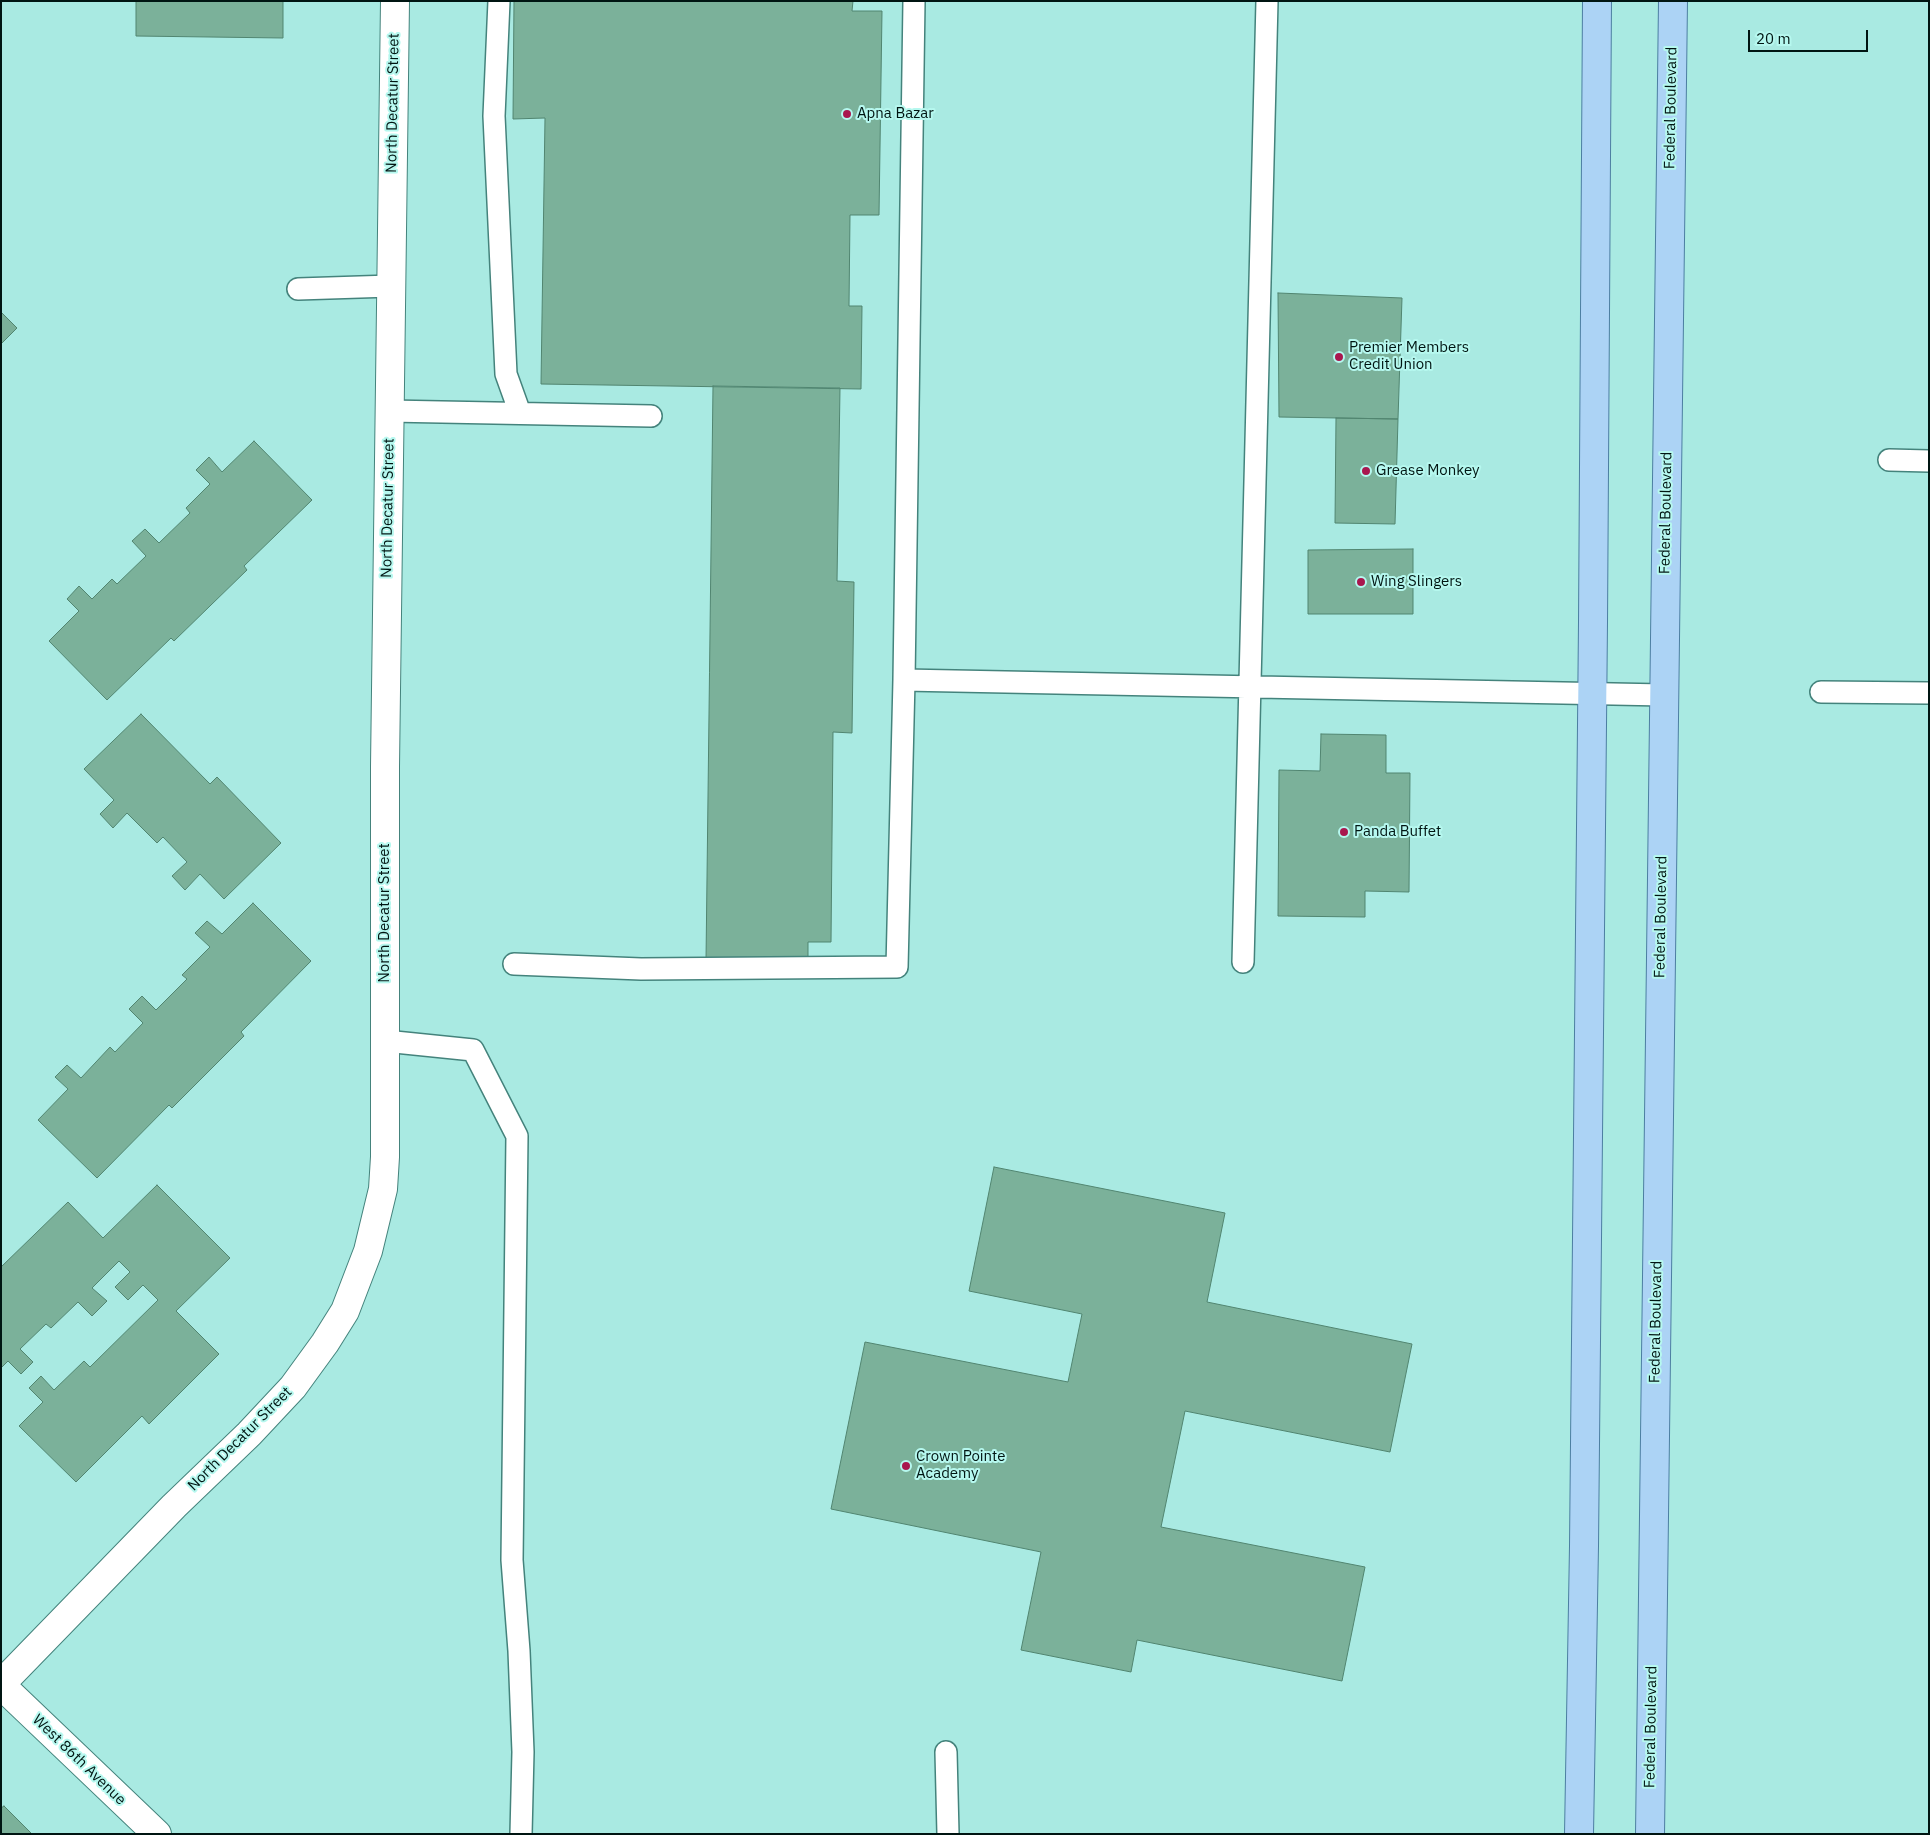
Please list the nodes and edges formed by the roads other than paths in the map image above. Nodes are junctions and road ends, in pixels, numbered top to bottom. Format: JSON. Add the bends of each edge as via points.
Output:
{"nodes":[{"id":1,"x":395,"y":1,"type":"edge"},
{"id":2,"x":499,"y":1,"type":"edge"},
{"id":3,"x":914,"y":1,"type":"edge"},
{"id":4,"x":1267,"y":1,"type":"edge"},
{"id":5,"x":1596,"y":1,"type":"edge"},
{"id":6,"x":1673,"y":1,"type":"edge"},
{"id":7,"x":391,"y":286,"type":"junction"},
{"id":8,"x":298,"y":289,"type":"dead end"},
{"id":9,"x":390,"y":411,"type":"junction"},
{"id":10,"x":520,"y":414,"type":"junction"},
{"id":11,"x":651,"y":416,"type":"dead end"},
{"id":12,"x":1888,"y":460,"type":"dead end"},
{"id":13,"x":1929,"y":461,"type":"edge"},
{"id":14,"x":904,"y":680,"type":"junction"},
{"id":15,"x":1249,"y":687,"type":"junction"},
{"id":16,"x":1821,"y":692,"type":"dead end"},
{"id":17,"x":1929,"y":693,"type":"edge"},
{"id":18,"x":1592,"y":694,"type":"junction"},
{"id":19,"x":1664,"y":695,"type":"junction"},
{"id":20,"x":1243,"y":962,"type":"dead end"},
{"id":21,"x":514,"y":964,"type":"dead end"},
{"id":22,"x":385,"y":1042,"type":"junction"},
{"id":23,"x":1,"y":1684,"type":"edge"},
{"id":24,"x":946,"y":1752,"type":"dead end"},
{"id":25,"x":157,"y":1834,"type":"edge"},
{"id":26,"x":521,"y":1834,"type":"edge"},
{"id":27,"x":948,"y":1834,"type":"edge"},
{"id":28,"x":1579,"y":1834,"type":"edge"},
{"id":29,"x":1650,"y":1834,"type":"edge"}],
"edges":[{"from":1,"to":7,"type":"street","name":"North Decatur Street"},
{"from":2,"to":10,"type":"lane","via":[[494,116],[506,374]]},
{"from":3,"to":14,"type":"lane"},
{"from":4,"to":15,"type":"lane"},
{"from":5,"to":18,"type":"main road"},
{"from":6,"to":19,"type":"main road","name":"Federal Boulevard"},
{"from":7,"to":8,"type":"lane"},
{"from":7,"to":9,"type":"street","name":"North Decatur Street"},
{"from":9,"to":10,"type":"lane"},
{"from":9,"to":22,"type":"street","name":"North Decatur Street"},
{"from":10,"to":11,"type":"lane"},
{"from":12,"to":13,"type":"lane"},
{"from":14,"to":15,"type":"lane"},
{"from":14,"to":21,"type":"lane","via":[[897,967],[642,969]]},
{"from":15,"to":18,"type":"lane"},
{"from":15,"to":20,"type":"lane"},
{"from":16,"to":17,"type":"lane"},
{"from":18,"to":19,"type":"lane"},
{"from":18,"to":28,"type":"main road"},
{"from":19,"to":29,"type":"main road","name":"Federal Boulevard"},
{"from":22,"to":23,"type":"street","name":"North Decatur Street","via":[[383,1188],[368,1251],[345,1311],[293,1387]]},
{"from":22,"to":26,"type":"lane","via":[[473,1050],[517,1136],[512,1560],[523,1752]]},
{"from":23,"to":25,"type":"street","name":"West 86th Avenue"},
{"from":24,"to":27,"type":"lane"}]}
